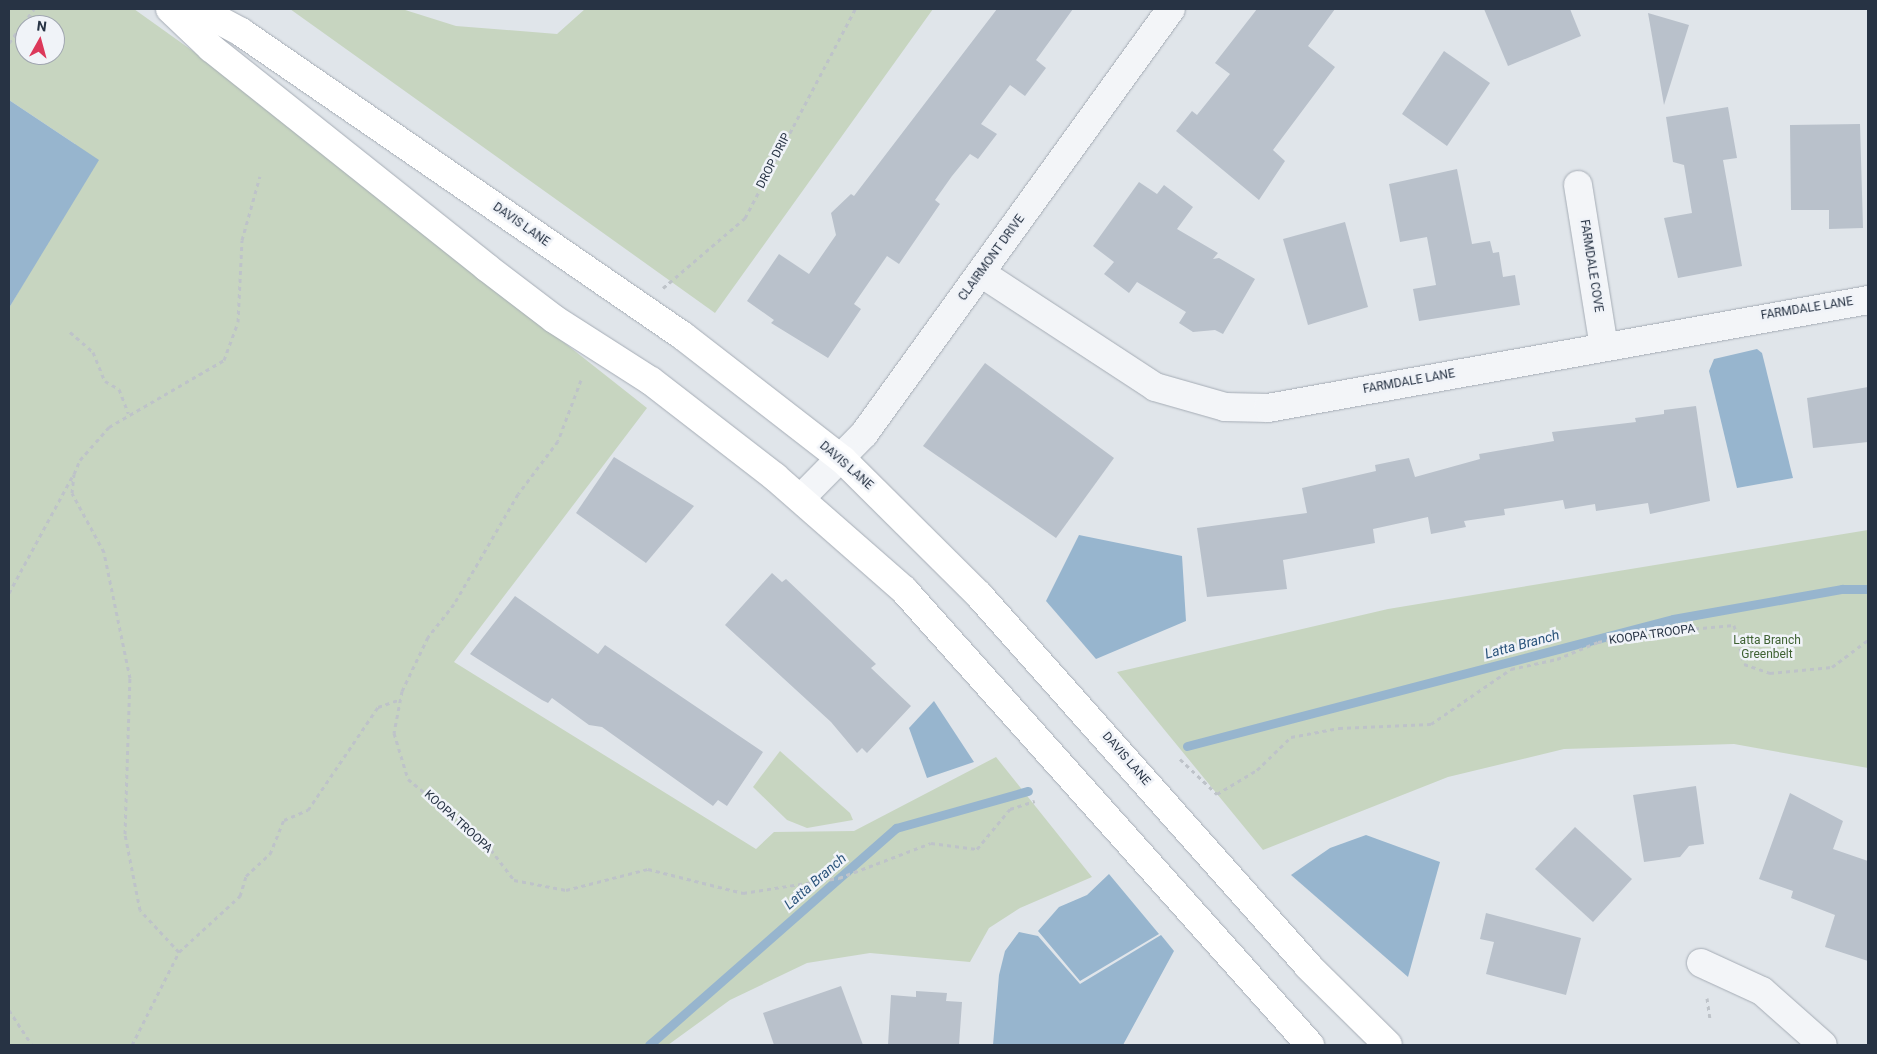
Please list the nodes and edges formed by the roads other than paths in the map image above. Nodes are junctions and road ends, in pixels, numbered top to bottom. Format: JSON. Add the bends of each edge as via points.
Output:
{"nodes":[{"id":1,"x":170,"y":9,"type":"edge"},
{"id":2,"x":198,"y":9,"type":"edge"},
{"id":3,"x":1171,"y":9,"type":"edge"},
{"id":4,"x":1578,"y":185,"type":"dead end"},
{"id":5,"x":982,"y":273,"type":"junction"},
{"id":6,"x":1868,"y":300,"type":"edge"},
{"id":7,"x":1604,"y":347,"type":"junction"},
{"id":8,"x":843,"y":460,"type":"junction"},
{"id":9,"x":801,"y":498,"type":"junction"},
{"id":10,"x":1701,"y":963,"type":"dead end"},
{"id":11,"x":1310,"y":1045,"type":"edge"},
{"id":12,"x":1388,"y":1045,"type":"edge"},
{"id":13,"x":1823,"y":1045,"type":"edge"}],
"edges":[{"from":1,"to":9,"type":"street","via":[[211,48],[486,267],[554,319],[650,381]]},
{"from":2,"to":8,"type":"street","name":"DAVIS LANE","via":[[240,32],[682,336]]},
{"from":3,"to":5,"type":"street","name":"CLAIRMONT DRIVE"},
{"from":4,"to":7,"type":"street","name":"FARMDALE COVE"},
{"from":5,"to":7,"type":"street","name":"FARMDALE LANE","via":[[1155,387],[1226,407],[1268,408]]},
{"from":5,"to":8,"type":"street","name":"CLAIRMONT DRIVE"},
{"from":6,"to":7,"type":"street","name":"FARMDALE LANE"},
{"from":8,"to":9,"type":"street","name":"CLAIRMONT DRIVE"},
{"from":8,"to":12,"type":"street","name":"DAVIS LANE","via":[[979,595],[1308,966]]},
{"from":9,"to":11,"type":"street","via":[[904,590]]},
{"from":10,"to":13,"type":"street","via":[[1762,991]]}]}
